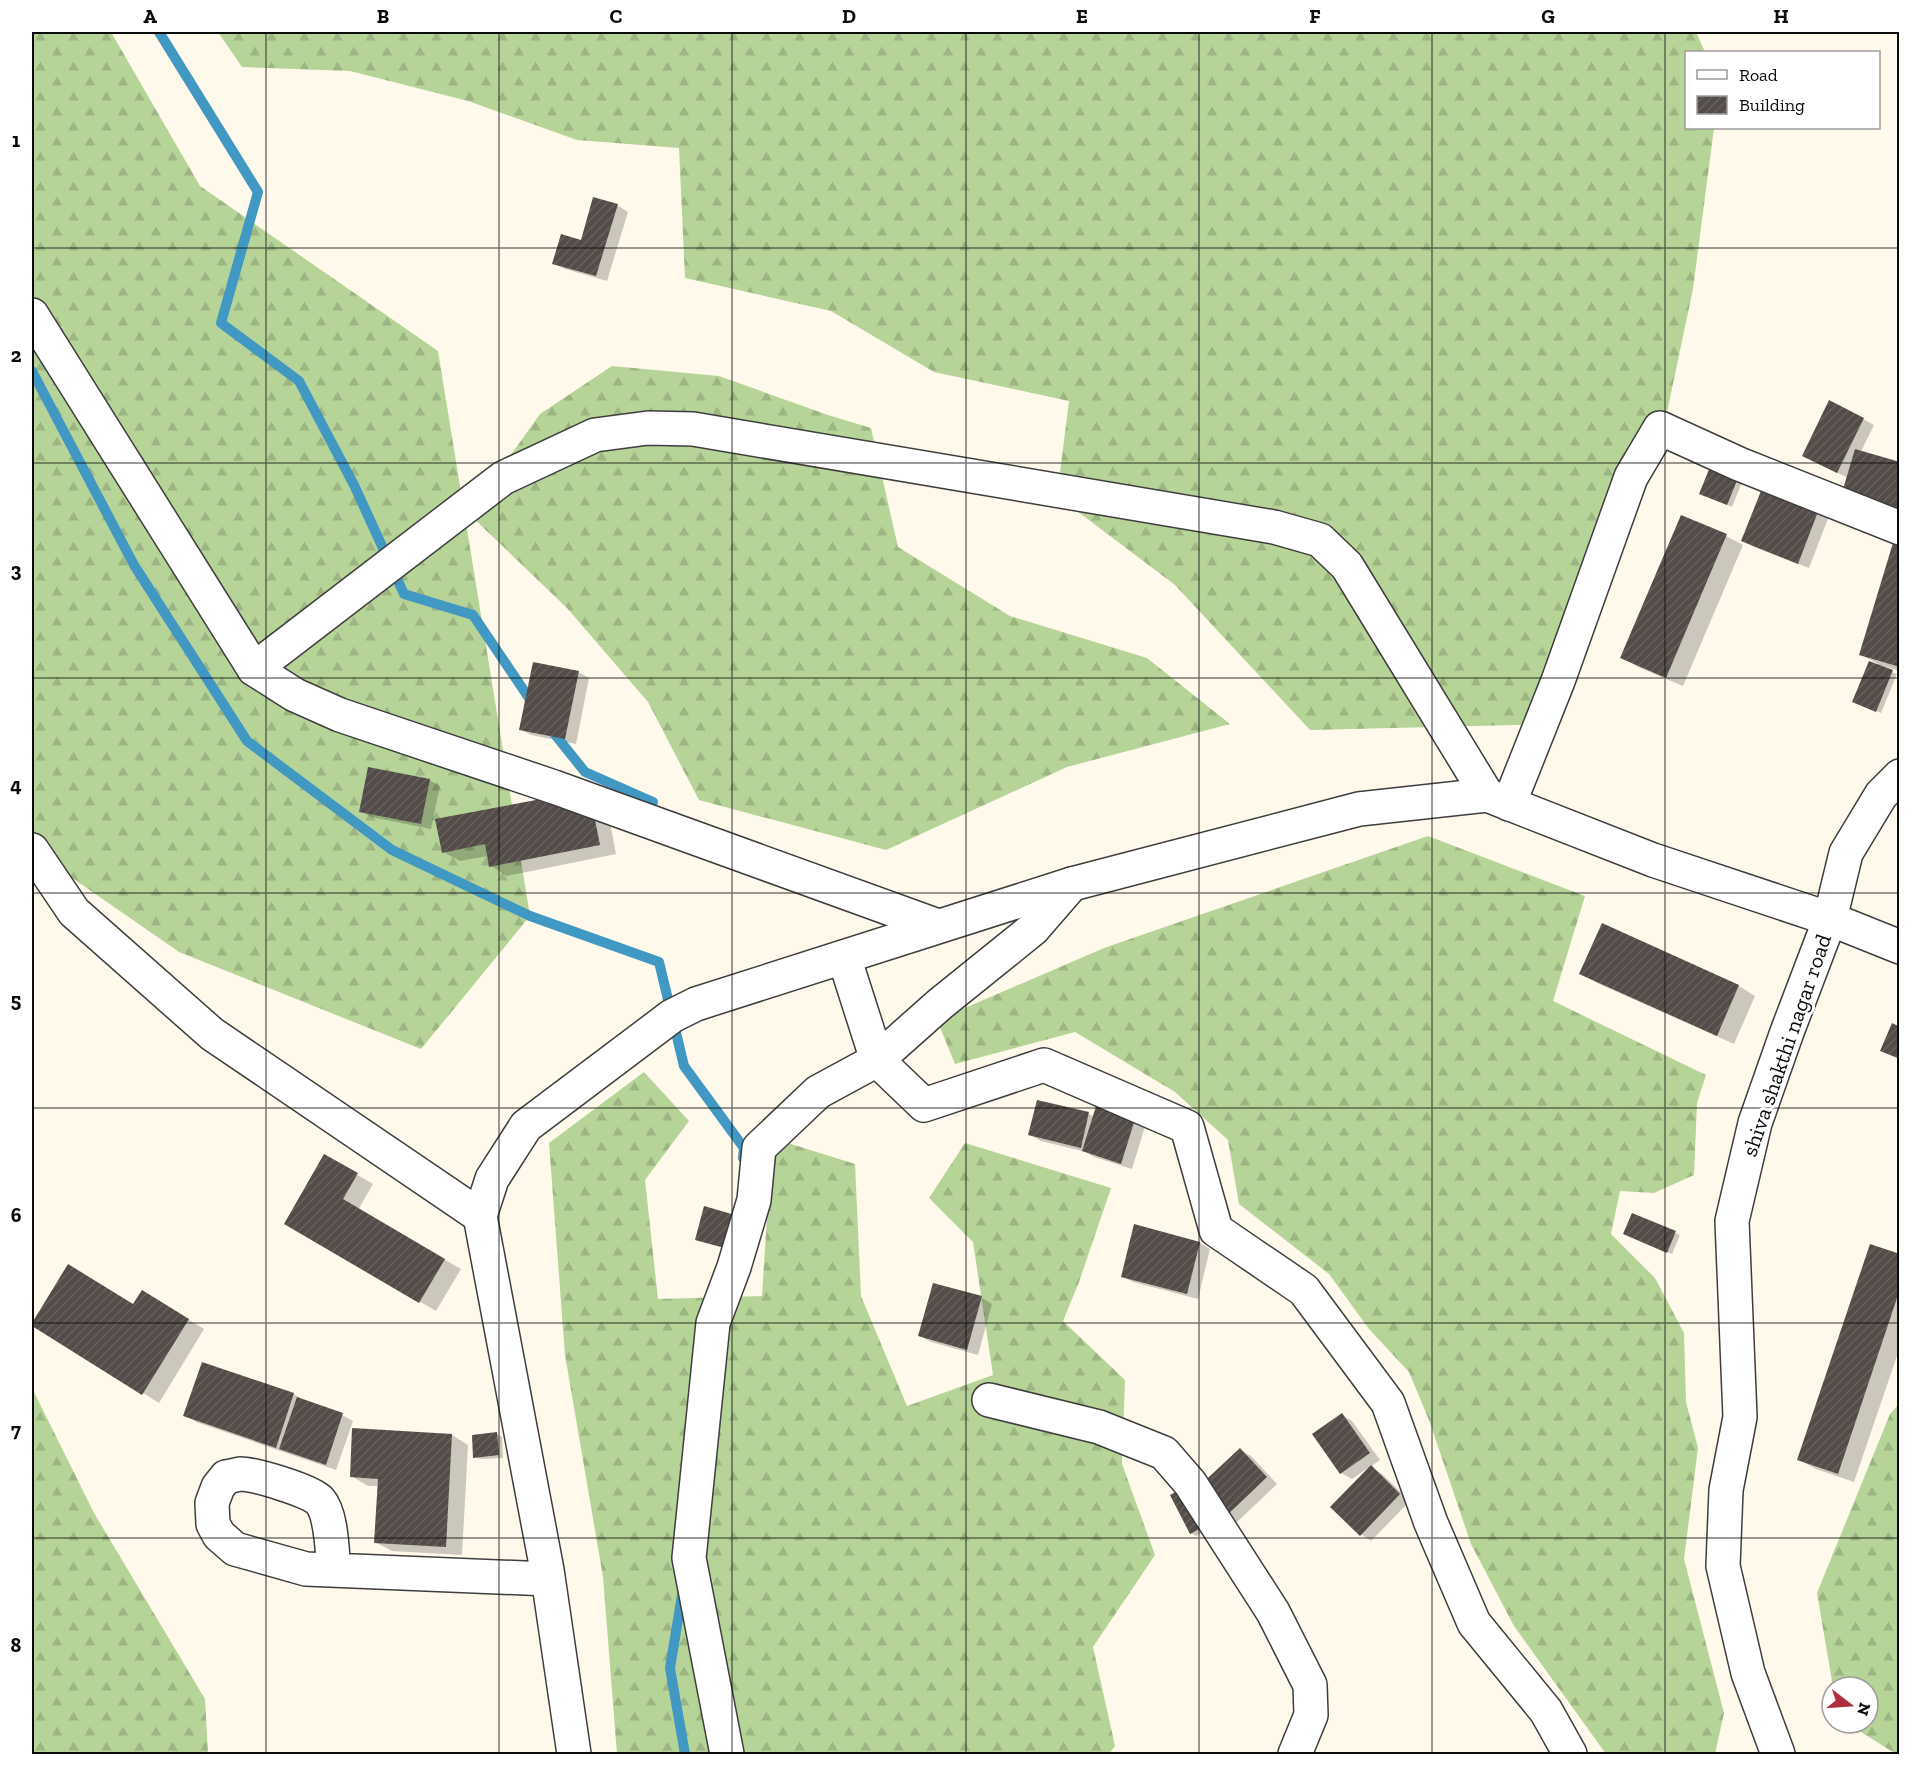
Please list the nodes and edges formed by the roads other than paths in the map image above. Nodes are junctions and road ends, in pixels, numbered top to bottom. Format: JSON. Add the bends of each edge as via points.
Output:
{"nodes":[{"id":1,"x":32,"y":315,"type":"edge"},
{"id":2,"x":1899,"y":528,"type":"edge"},
{"id":3,"x":254,"y":669,"type":"junction"},
{"id":4,"x":1899,"y":776,"type":"edge"},
{"id":5,"x":1498,"y":800,"type":"junction"},
{"id":6,"x":32,"y":850,"type":"edge"},
{"id":7,"x":1072,"y":884,"type":"junction"},
{"id":8,"x":1830,"y":919,"type":"junction"},
{"id":9,"x":938,"y":926,"type":"junction"},
{"id":10,"x":1899,"y":947,"type":"edge"},
{"id":11,"x":844,"y":957,"type":"junction"},
{"id":12,"x":878,"y":1060,"type":"junction"},
{"id":13,"x":480,"y":1216,"type":"junction"},
{"id":14,"x":988,"y":1400,"type":"dead end"},
{"id":15,"x":334,"y":1570,"type":"dead end"},
{"id":16,"x":548,"y":1579,"type":"junction"},
{"id":17,"x":1546,"y":1712,"type":"junction"},
{"id":18,"x":574,"y":1755,"type":"edge"},
{"id":19,"x":727,"y":1755,"type":"edge"},
{"id":20,"x":1295,"y":1755,"type":"edge"},
{"id":21,"x":1545,"y":1755,"type":"edge"},
{"id":22,"x":1570,"y":1755,"type":"edge"},
{"id":23,"x":1778,"y":1755,"type":"edge"}],
"edges":[{"from":1,"to":3,"type":"street"},
{"from":2,"to":5,"type":"street","via":[[1660,428],[1631,477],[1558,681]]},
{"from":3,"to":5,"type":"street","via":[[503,478],[595,435],[648,428],[693,429],[1274,527],[1320,540],[1347,566]]},
{"from":3,"to":9,"type":"street","via":[[295,695],[340,715],[543,783]]},
{"from":4,"to":8,"type":"street","name":"shiva shakthi nagar road","via":[[1881,795],[1846,853]]},
{"from":5,"to":7,"type":"street","via":[[1359,809]]},
{"from":5,"to":8,"type":"street","via":[[1653,860]]},
{"from":6,"to":13,"type":"street","via":[[74,912],[212,1034]]},
{"from":7,"to":9,"type":"street"},
{"from":7,"to":12,"type":"street","via":[[1033,928]]},
{"from":8,"to":10,"type":"street"},
{"from":8,"to":23,"type":"street","name":"shiva shakthi nagar road","via":[[1755,1123],[1732,1221],[1740,1417],[1726,1490],[1723,1566],[1748,1673]]},
{"from":9,"to":11,"type":"street"},
{"from":11,"to":12,"type":"street"},
{"from":11,"to":13,"type":"street","via":[[696,1004],[672,1016],[525,1126],[492,1179]]},
{"from":12,"to":17,"type":"street","via":[[924,1105],[1044,1065],[1187,1127],[1216,1230],[1304,1290],[1388,1403],[1431,1523],[1474,1623]]},
{"from":12,"to":19,"type":"street","via":[[818,1092],[759,1148],[754,1200],[713,1323],[689,1558]]},
{"from":13,"to":16,"type":"street"},
{"from":14,"to":20,"type":"street","via":[[1099,1427],[1164,1453],[1184,1475],[1273,1612],[1310,1685],[1311,1715]]},
{"from":15,"to":16,"type":"street"},
{"from":16,"to":18,"type":"street"},
{"from":17,"to":21,"type":"street"},
{"from":17,"to":22,"type":"street"}]}
